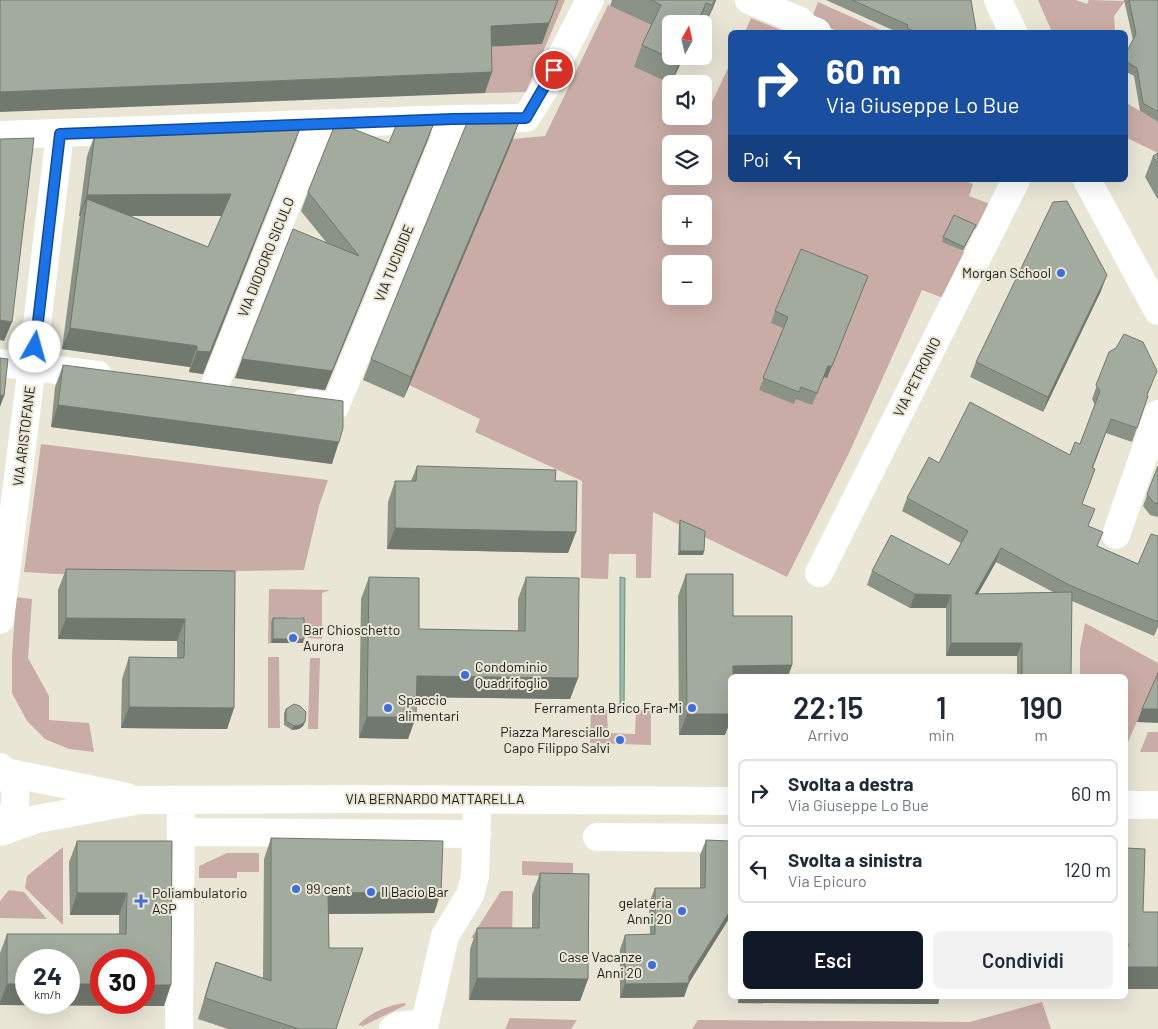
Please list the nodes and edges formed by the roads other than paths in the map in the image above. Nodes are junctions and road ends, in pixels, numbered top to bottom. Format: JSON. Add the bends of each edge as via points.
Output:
{"nodes":[{"id":1,"x":590,"y":0,"type":"edge"},
{"id":2,"x":749,"y":0,"type":"edge"},
{"id":3,"x":998,"y":0,"type":"edge"},
{"id":4,"x":812,"y":30,"type":"edge"},
{"id":5,"x":1011,"y":30,"type":"edge"},
{"id":6,"x":453,"y":119,"type":"junction"},
{"id":7,"x":319,"y":124,"type":"junction"},
{"id":8,"x":60,"y":134,"type":"junction"},
{"id":9,"x":0,"y":135,"type":"edge"},
{"id":10,"x":1016,"y":182,"type":"edge"},
{"id":11,"x":1088,"y":182,"type":"edge"},
{"id":12,"x":1158,"y":311,"type":"edge"},
{"id":13,"x":0,"y":363,"type":"edge"},
{"id":14,"x":32,"y":366,"type":"junction"},
{"id":15,"x":118,"y":378,"type":"edge"},
{"id":16,"x":184,"y":387,"type":"edge"},
{"id":17,"x":212,"y":390,"type":"junction"},
{"id":18,"x":241,"y":394,"type":"edge"},
{"id":19,"x":278,"y":399,"type":"edge"},
{"id":20,"x":1158,"y":414,"type":"edge"},
{"id":21,"x":1116,"y":535,"type":"dead end"},
{"id":22,"x":819,"y":573,"type":"dead end"},
{"id":23,"x":0,"y":620,"type":"edge"},
{"id":24,"x":1,"y":768,"type":"edge"},
{"id":25,"x":140,"y":800,"type":"junction"},
{"id":26,"x":182,"y":800,"type":"junction"},
{"id":27,"x":477,"y":800,"type":"junction"},
{"id":28,"x":728,"y":801,"type":"edge"},
{"id":29,"x":1128,"y":804,"type":"edge"},
{"id":30,"x":1158,"y":805,"type":"edge"},
{"id":31,"x":0,"y":831,"type":"edge"},
{"id":32,"x":181,"y":832,"type":"junction"},
{"id":33,"x":476,"y":834,"type":"junction"},
{"id":34,"x":597,"y":837,"type":"dead end"},
{"id":35,"x":728,"y":838,"type":"edge"},
{"id":36,"x":435,"y":1026,"type":"edge"},
{"id":37,"x":179,"y":1029,"type":"edge"},
{"id":38,"x":393,"y":1029,"type":"edge"}],
"edges":[{"from":1,"to":6,"type":"street","via":[[526,118]]},
{"from":2,"to":4,"type":"street","via":[[800,21]]},
{"from":3,"to":5,"type":"street"},
{"from":6,"to":7,"type":"street"},
{"from":6,"to":19,"type":"street","name":"VIA TUCIDIDE","via":[[334,407]]},
{"from":7,"to":8,"type":"street"},
{"from":7,"to":17,"type":"street","name":"VIA DIODORO SICULO"},
{"from":8,"to":9,"type":"street"},
{"from":8,"to":14,"type":"street","name":"VIA ARISTOFANE"},
{"from":10,"to":22,"type":"street","name":"VIA PETRONIO"},
{"from":11,"to":12,"type":"street"},
{"from":13,"to":14,"type":"street"},
{"from":14,"to":15,"type":"street"},
{"from":14,"to":23,"type":"street","name":"VIA ARISTOFANE"},
{"from":16,"to":17,"type":"street"},
{"from":17,"to":18,"type":"street"},
{"from":20,"to":21,"type":"street"},
{"from":24,"to":25,"type":"street"},
{"from":24,"to":31,"type":"street","via":[[13,783],[16,796],[9,822]]},
{"from":25,"to":26,"type":"street","name":"VIA BERNARDO MATTARELLA"},
{"from":25,"to":31,"type":"street","via":[[37,819]]},
{"from":26,"to":27,"type":"street","name":"VIA BERNARDO MATTARELLA"},
{"from":26,"to":32,"type":"street"},
{"from":27,"to":28,"type":"street","name":"VIA BERNARDO MATTARELLA"},
{"from":27,"to":33,"type":"street"},
{"from":29,"to":30,"type":"street"},
{"from":32,"to":33,"type":"street"},
{"from":32,"to":37,"type":"street"},
{"from":33,"to":36,"type":"street","via":[[475,876],[470,895],[445,936]]},
{"from":34,"to":35,"type":"street"},
{"from":36,"to":38,"type":"street","via":[[398,1026]]}]}
